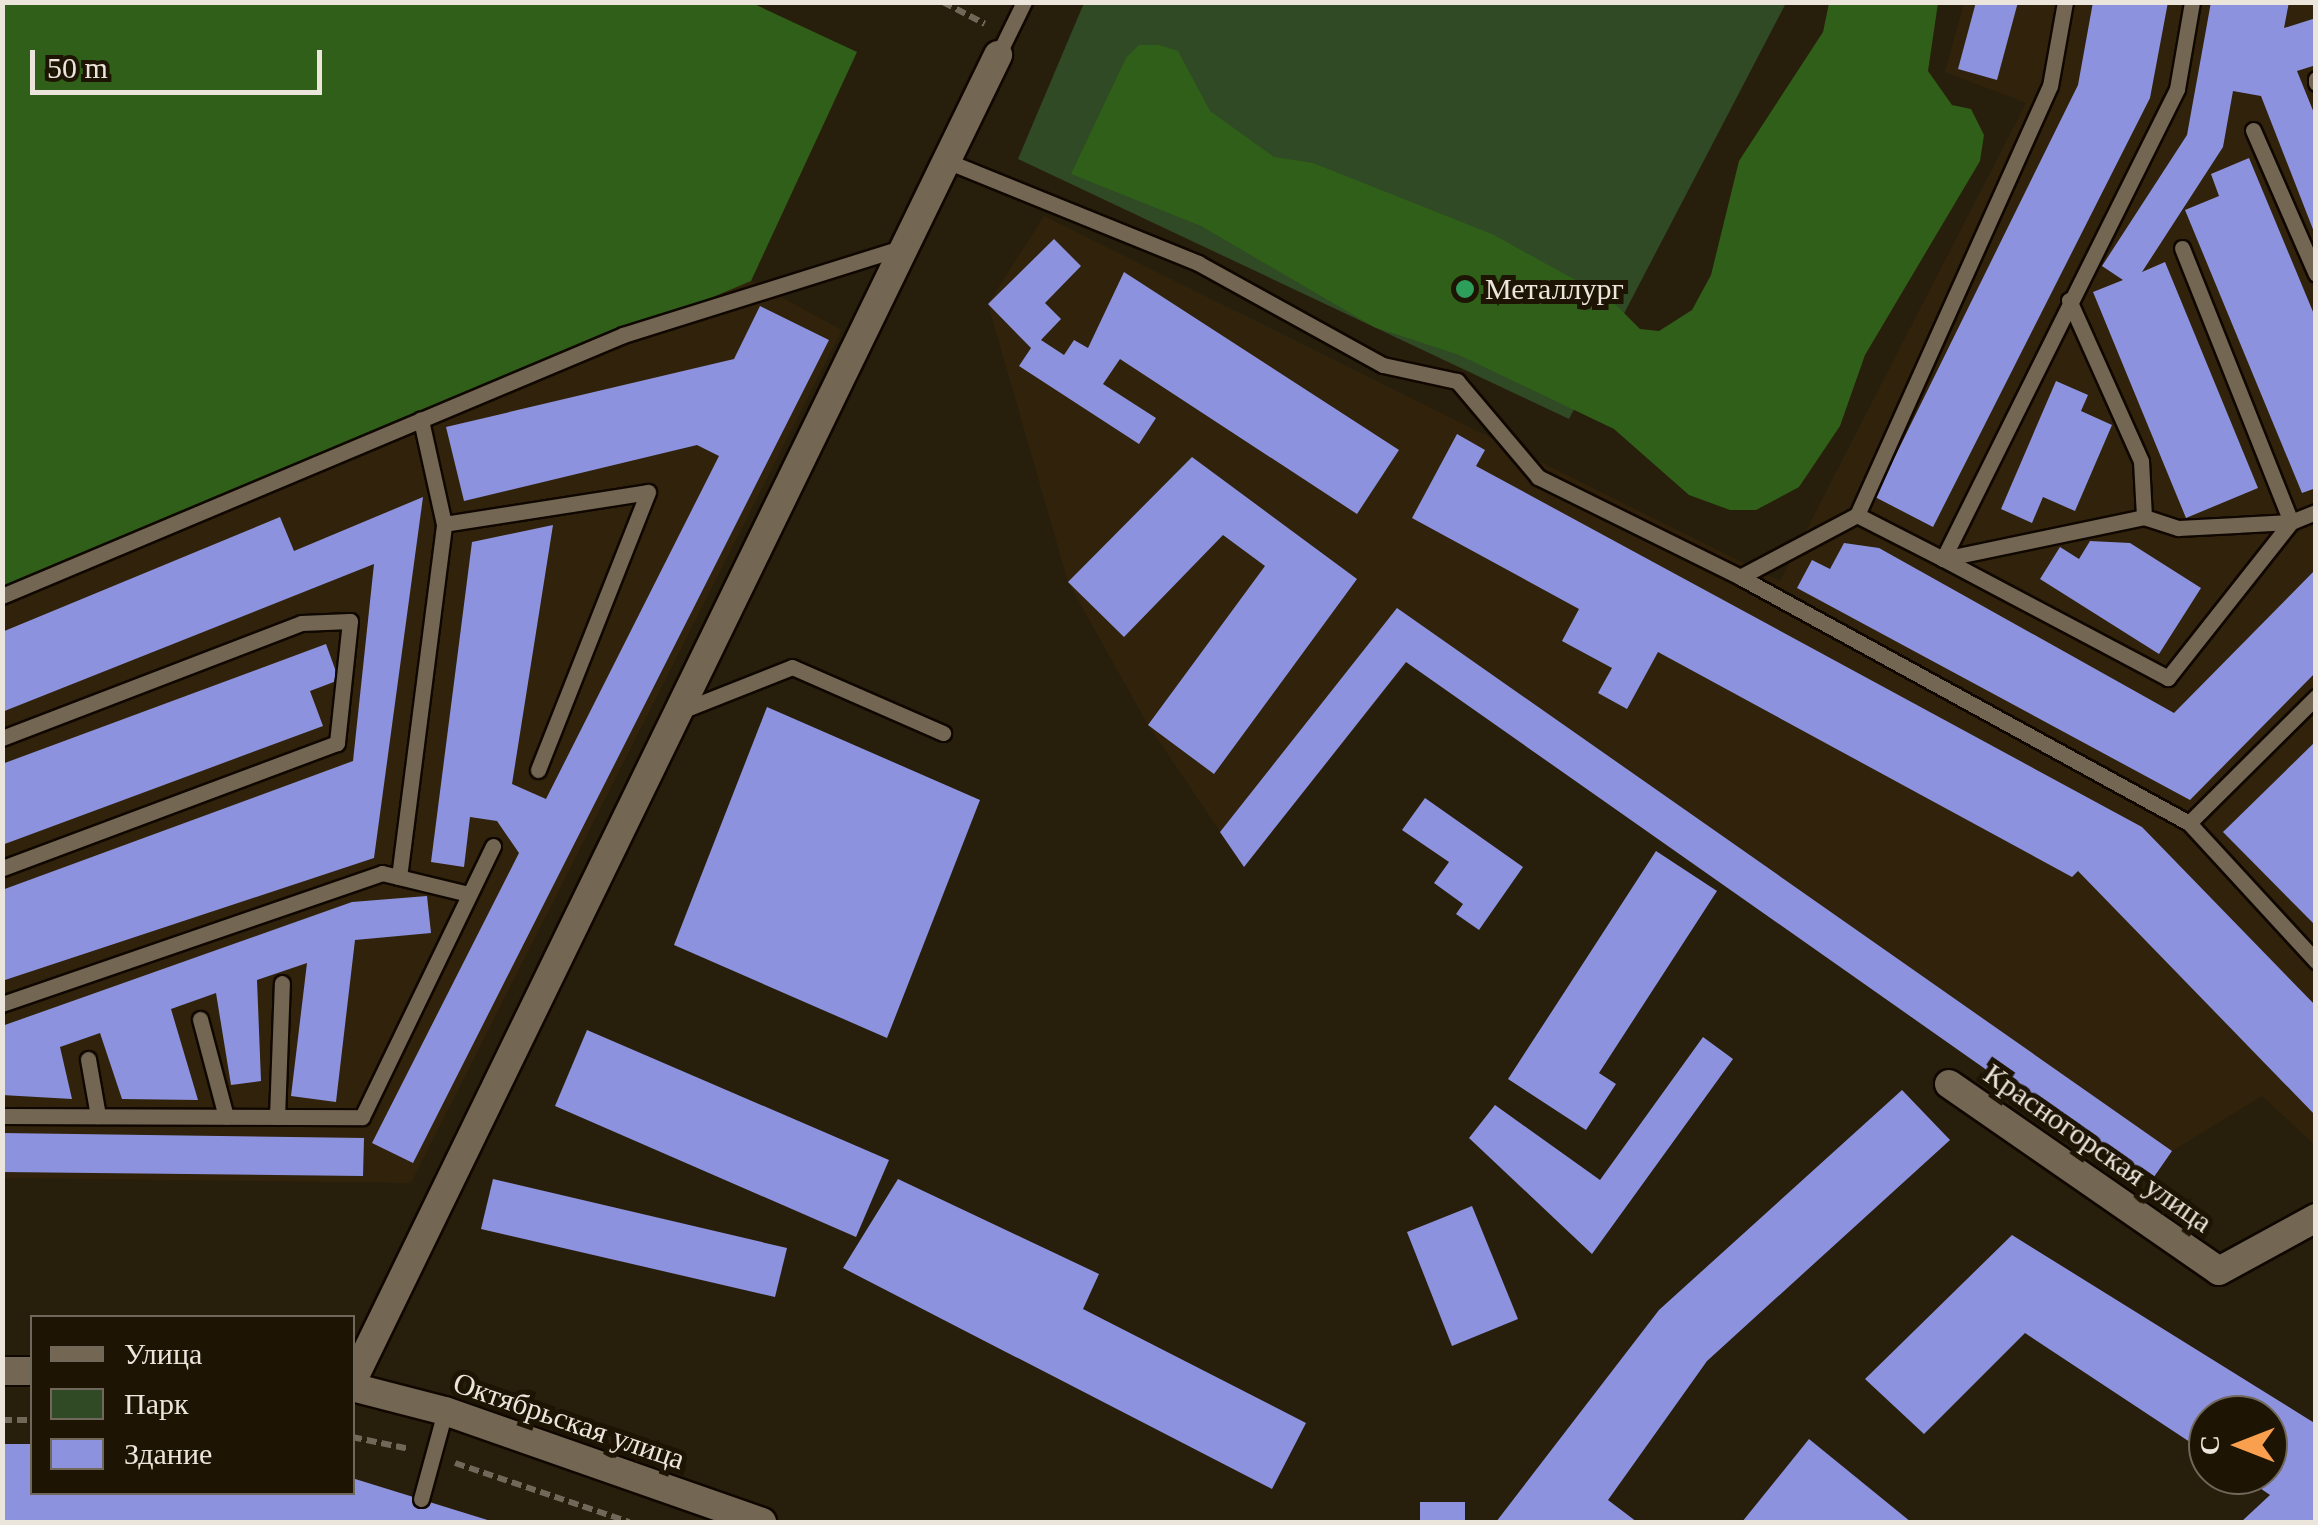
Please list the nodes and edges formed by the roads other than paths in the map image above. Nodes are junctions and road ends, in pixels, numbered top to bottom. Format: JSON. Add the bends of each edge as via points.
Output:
{"nodes":[{"id":1,"x":1024,"y":2,"type":"edge"},
{"id":2,"x":2066,"y":2,"type":"edge"},
{"id":3,"x":2192,"y":2,"type":"edge"},
{"id":4,"x":1004,"y":44,"type":"joint"},
{"id":5,"x":2254,"y":130,"type":"dead end"},
{"id":6,"x":947,"y":161,"type":"junction"},
{"id":7,"x":903,"y":247,"type":"junction"},
{"id":8,"x":2182,"y":248,"type":"dead end"},
{"id":9,"x":2316,"y":274,"type":"edge"},
{"id":10,"x":2069,"y":300,"type":"junction"},
{"id":11,"x":421,"y":420,"type":"junction"},
{"id":12,"x":2316,"y":512,"type":"edge"},
{"id":13,"x":1857,"y":515,"type":"junction"},
{"id":14,"x":2144,"y":516,"type":"junction"},
{"id":15,"x":2291,"y":522,"type":"junction"},
{"id":16,"x":444,"y":524,"type":"junction"},
{"id":17,"x":1942,"y":559,"type":"junction"},
{"id":18,"x":1740,"y":578,"type":"junction"},
{"id":19,"x":2,"y":596,"type":"edge"},
{"id":20,"x":2316,"y":696,"type":"edge"},
{"id":21,"x":678,"y":712,"type":"junction"},
{"id":22,"x":943,"y":733,"type":"dead end"},
{"id":23,"x":2,"y":738,"type":"edge"},
{"id":24,"x":538,"y":770,"type":"dead end"},
{"id":25,"x":2189,"y":824,"type":"junction"},
{"id":26,"x":493,"y":846,"type":"dead end"},
{"id":27,"x":2,"y":868,"type":"edge"},
{"id":28,"x":398,"y":878,"type":"junction"},
{"id":29,"x":469,"y":894,"type":"junction"},
{"id":30,"x":2316,"y":960,"type":"edge"},
{"id":31,"x":282,"y":983,"type":"dead end"},
{"id":32,"x":2,"y":1004,"type":"edge"},
{"id":33,"x":200,"y":1019,"type":"dead end"},
{"id":34,"x":88,"y":1060,"type":"dead end"},
{"id":35,"x":1949,"y":1084,"type":"dead end"},
{"id":36,"x":2,"y":1116,"type":"edge"},
{"id":37,"x":98,"y":1116,"type":"junction"},
{"id":38,"x":226,"y":1117,"type":"junction"},
{"id":39,"x":277,"y":1117,"type":"junction"},
{"id":40,"x":2316,"y":1218,"type":"edge"},
{"id":41,"x":2,"y":1371,"type":"edge"},
{"id":42,"x":30,"y":1371,"type":"edge"},
{"id":43,"x":355,"y":1379,"type":"edge"},
{"id":44,"x":355,"y":1386,"type":"edge"},
{"id":45,"x":445,"y":1411,"type":"junction"},
{"id":46,"x":421,"y":1499,"type":"dead end"},
{"id":47,"x":762,"y":1522,"type":"edge"}],
"edges":[{"from":1,"to":4,"type":"lane"},
{"from":2,"to":13,"type":"lane","via":[[2050,86]]},
{"from":3,"to":10,"type":"lane","via":[[2177,90]]},
{"from":4,"to":6,"type":"street"},
{"from":5,"to":9,"type":"lane"},
{"from":6,"to":7,"type":"street"},
{"from":6,"to":18,"type":"lane","via":[[1198,263],[1384,365],[1457,381],[1538,477]]},
{"from":7,"to":11,"type":"lane","via":[[623,335]]},
{"from":7,"to":21,"type":"street"},
{"from":8,"to":15,"type":"lane"},
{"from":10,"to":14,"type":"lane","via":[[2141,461]]},
{"from":10,"to":17,"type":"lane"},
{"from":11,"to":16,"type":"lane"},
{"from":11,"to":19,"type":"lane"},
{"from":12,"to":15,"type":"lane"},
{"from":13,"to":17,"type":"lane"},
{"from":13,"to":18,"type":"lane"},
{"from":14,"to":15,"type":"lane","via":[[2178,528]]},
{"from":14,"to":17,"type":"lane"},
{"from":15,"to":17,"type":"lane","via":[[2168,678]]},
{"from":16,"to":24,"type":"lane","via":[[648,492]]},
{"from":16,"to":28,"type":"lane"},
{"from":18,"to":25,"type":"lane"},
{"from":20,"to":25,"type":"lane"},
{"from":21,"to":22,"type":"lane","via":[[792,666]]},
{"from":21,"to":43,"type":"street"},
{"from":23,"to":27,"type":"lane","via":[[301,624],[350,620],[337,743]]},
{"from":25,"to":30,"type":"lane"},
{"from":26,"to":29,"type":"lane"},
{"from":28,"to":29,"type":"lane"},
{"from":28,"to":32,"type":"lane","via":[[382,874]]},
{"from":29,"to":39,"type":"lane","via":[[362,1117]]},
{"from":31,"to":39,"type":"lane"},
{"from":33,"to":38,"type":"lane"},
{"from":34,"to":37,"type":"lane"},
{"from":35,"to":40,"type":"street","name":"Красногорская улица","via":[[2220,1270]]},
{"from":36,"to":37,"type":"lane"},
{"from":37,"to":38,"type":"lane"},
{"from":38,"to":39,"type":"lane"},
{"from":41,"to":42,"type":"street"},
{"from":44,"to":45,"type":"street","name":"Октябрьская улица"},
{"from":45,"to":46,"type":"lane"},
{"from":45,"to":47,"type":"street","name":"Октябрьская улица"}]}
